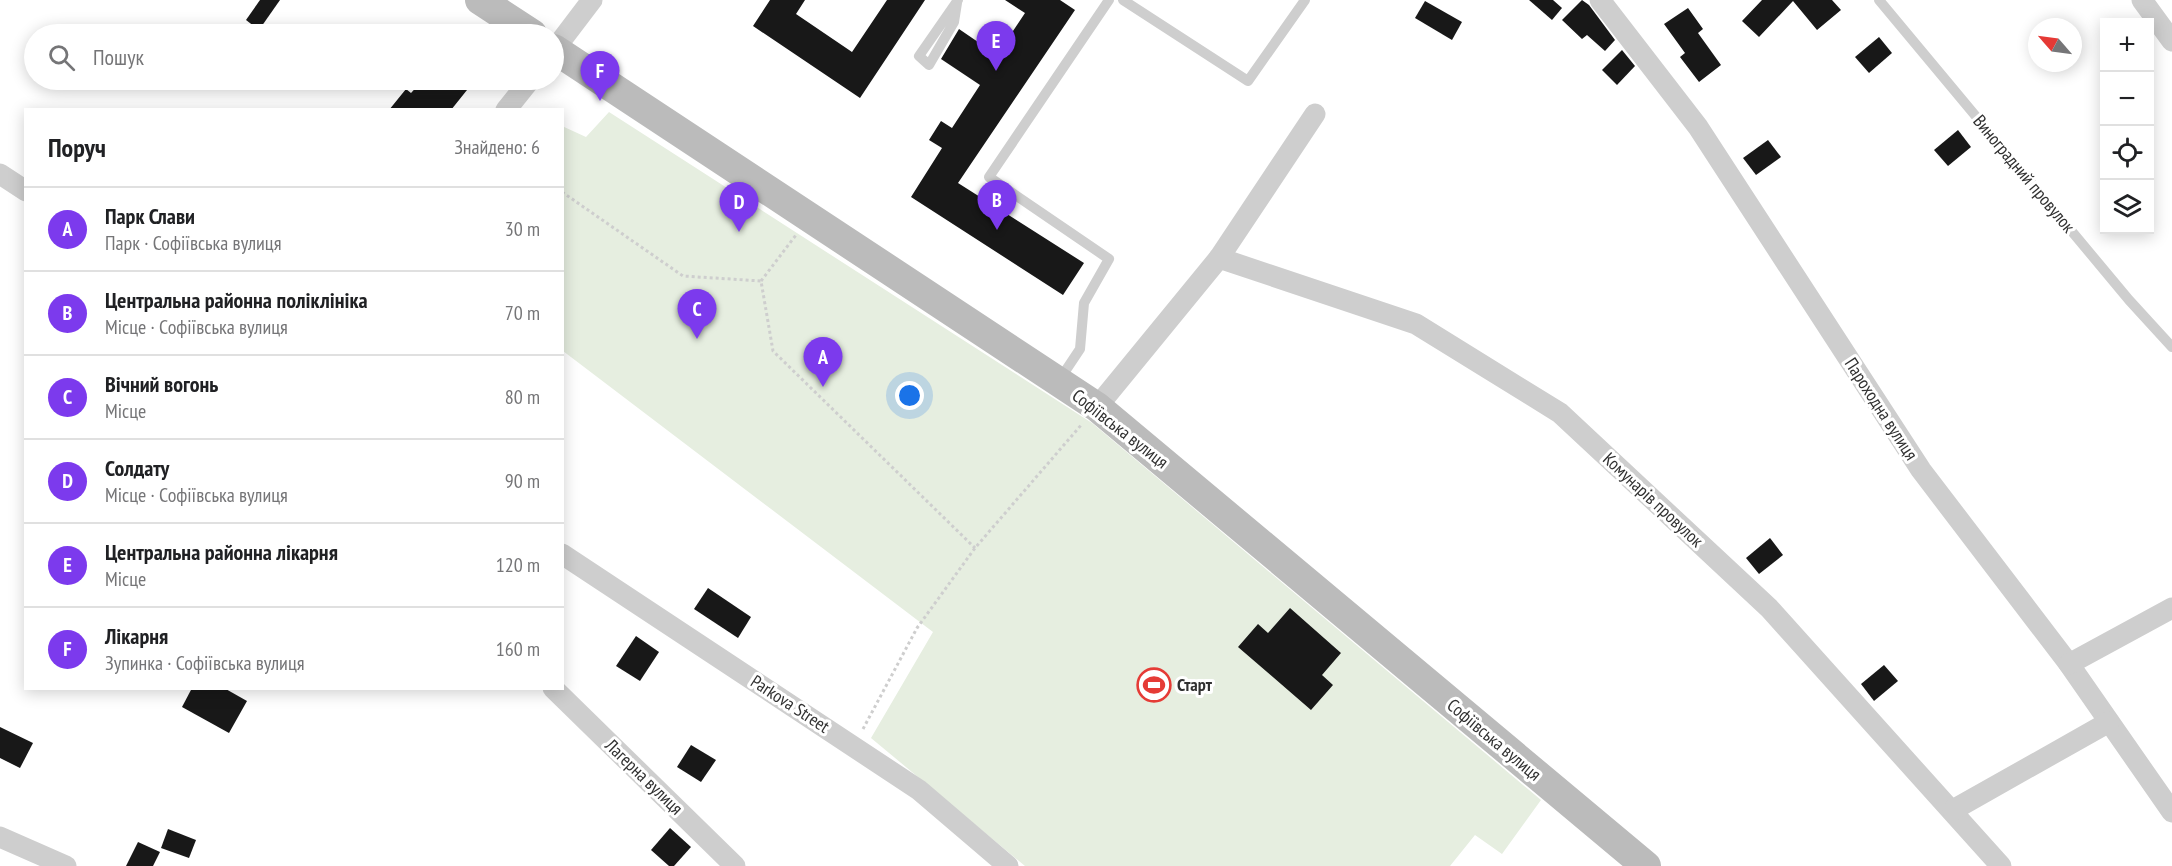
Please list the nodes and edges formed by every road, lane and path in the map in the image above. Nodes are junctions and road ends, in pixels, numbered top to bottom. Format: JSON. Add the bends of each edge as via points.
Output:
{"nodes":[{"id":1,"x":480,"y":0,"type":"edge"},
{"id":2,"x":592,"y":0,"type":"edge"},
{"id":3,"x":1109,"y":0,"type":"edge"},
{"id":4,"x":1305,"y":0,"type":"edge"},
{"id":5,"x":1600,"y":0,"type":"edge"},
{"id":6,"x":1879,"y":0,"type":"edge"},
{"id":7,"x":2142,"y":0,"type":"edge"},
{"id":8,"x":957,"y":1,"type":"edge"},
{"id":9,"x":1129,"y":2,"type":"edge"},
{"id":10,"x":515,"y":24,"type":"edge"},
{"id":11,"x":564,"y":29,"type":"edge"},
{"id":12,"x":2172,"y":40,"type":"edge"},
{"id":13,"x":564,"y":57,"type":"edge"},
{"id":14,"x":522,"y":90,"type":"edge"},
{"id":15,"x":508,"y":108,"type":"edge"},
{"id":16,"x":1315,"y":114,"type":"dead end"},
{"id":17,"x":0,"y":174,"type":"edge"},
{"id":18,"x":24,"y":190,"type":"edge"},
{"id":19,"x":564,"y":193,"type":"edge"},
{"id":20,"x":808,"y":218,"type":"junction"},
{"id":21,"x":1219,"y":258,"type":"junction"},
{"id":22,"x":761,"y":282,"type":"junction"},
{"id":23,"x":2172,"y":347,"type":"edge"},
{"id":24,"x":1059,"y":382,"type":"junction"},
{"id":25,"x":1097,"y":407,"type":"junction"},
{"id":26,"x":975,"y":548,"type":"junction"},
{"id":27,"x":564,"y":555,"type":"edge"},
{"id":28,"x":2172,"y":608,"type":"edge"},
{"id":29,"x":2069,"y":664,"type":"junction"},
{"id":30,"x":555,"y":690,"type":"edge"},
{"id":31,"x":2109,"y":722,"type":"junction"},
{"id":32,"x":854,"y":746,"type":"junction"},
{"id":33,"x":1953,"y":810,"type":"junction"},
{"id":34,"x":2172,"y":812,"type":"edge"},
{"id":35,"x":0,"y":837,"type":"edge"},
{"id":36,"x":66,"y":866,"type":"edge"},
{"id":37,"x":735,"y":866,"type":"edge"},
{"id":38,"x":1008,"y":866,"type":"edge"},
{"id":39,"x":1646,"y":866,"type":"edge"},
{"id":40,"x":2001,"y":866,"type":"edge"}],
"edges":[{"from":1,"to":10,"type":"street","name":"Софіївська вулиця"},
{"from":2,"to":11,"type":"street"},
{"from":3,"to":24,"type":"lane","via":[[989,177],[1109,259],[1084,303],[1080,349]]},
{"from":4,"to":9,"type":"lane","via":[[1248,81]]},
{"from":5,"to":29,"type":"street","name":"Пароходна вулиця","via":[[1698,128],[1921,470]]},
{"from":6,"to":23,"type":"lane","name":"Виноградний провулок"},
{"from":7,"to":12,"type":"street"},
{"from":8,"to":8,"type":"lane","via":[[919,57],[929,65],[954,22]]},
{"from":13,"to":20,"type":"street","name":"Софіївська вулиця"},
{"from":14,"to":15,"type":"street"},
{"from":16,"to":21,"type":"street"},
{"from":17,"to":18,"type":"street"},
{"from":19,"to":22,"type":"path","via":[[683,276]]},
{"from":20,"to":22,"type":"path"},
{"from":20,"to":24,"type":"street","name":"Софіївська вулиця"},
{"from":21,"to":25,"type":"street"},
{"from":21,"to":33,"type":"street","name":"Комунарів провулок","via":[[1416,324],[1560,413],[1769,608]]},
{"from":22,"to":26,"type":"path","via":[[773,351]]},
{"from":24,"to":25,"type":"street","name":"Софіївська вулиця"},
{"from":25,"to":26,"type":"path"},
{"from":25,"to":39,"type":"street","name":"Софіївська вулиця"},
{"from":26,"to":32,"type":"path","via":[[917,628]]},
{"from":27,"to":32,"type":"street","name":"Parkova Street"},
{"from":28,"to":29,"type":"street"},
{"from":29,"to":31,"type":"street","name":"Пароходна вулиця"},
{"from":30,"to":37,"type":"street","name":"Лагерна вулиця"},
{"from":31,"to":33,"type":"street"},
{"from":31,"to":34,"type":"street","name":"Пароходна вулиця"},
{"from":32,"to":38,"type":"street","name":"Parkova Street","via":[[919,790]]},
{"from":33,"to":40,"type":"street","name":"Комунарів провулок"},
{"from":35,"to":36,"type":"street"}]}
